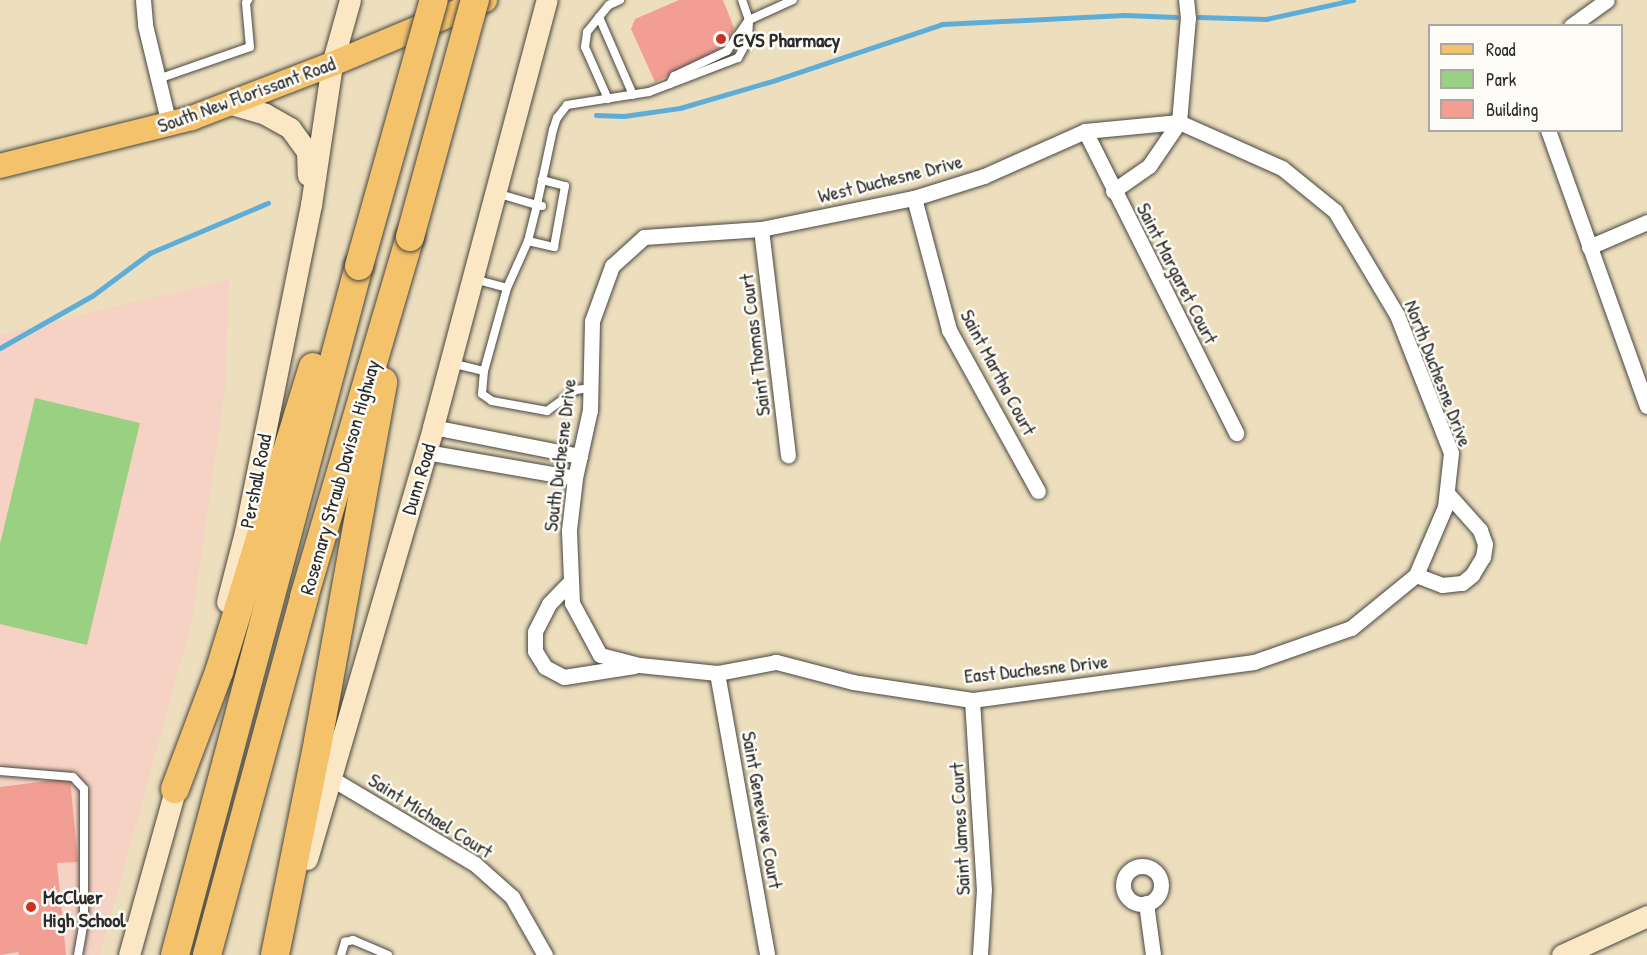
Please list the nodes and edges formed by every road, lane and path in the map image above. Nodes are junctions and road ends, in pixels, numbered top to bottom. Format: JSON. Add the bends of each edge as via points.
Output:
{"nodes":[{"id":1,"x":143,"y":0,"type":"edge"},
{"id":2,"x":248,"y":0,"type":"edge"},
{"id":3,"x":350,"y":0,"type":"edge"},
{"id":4,"x":434,"y":0,"type":"edge"},
{"id":5,"x":475,"y":0,"type":"edge"},
{"id":6,"x":485,"y":0,"type":"edge"},
{"id":7,"x":547,"y":0,"type":"edge"},
{"id":8,"x":620,"y":0,"type":"edge"},
{"id":9,"x":742,"y":0,"type":"edge"},
{"id":10,"x":793,"y":0,"type":"edge"},
{"id":11,"x":1186,"y":0,"type":"edge"},
{"id":12,"x":1607,"y":0,"type":"edge"},
{"id":13,"x":599,"y":17,"type":"junction"},
{"id":14,"x":749,"y":20,"type":"junction"},
{"id":15,"x":1574,"y":24,"type":"edge"},
{"id":16,"x":332,"y":64,"type":"junction"},
{"id":17,"x":158,"y":79,"type":"junction"},
{"id":18,"x":670,"y":84,"type":"junction"},
{"id":19,"x":633,"y":94,"type":"junction"},
{"id":20,"x":608,"y":99,"type":"junction"},
{"id":21,"x":231,"y":104,"type":"junction"},
{"id":22,"x":1179,"y":122,"type":"junction"},
{"id":23,"x":169,"y":124,"type":"junction"},
{"id":24,"x":1085,"y":132,"type":"junction"},
{"id":25,"x":1549,"y":132,"type":"edge"},
{"id":26,"x":0,"y":166,"type":"edge"},
{"id":27,"x":542,"y":180,"type":"junction"},
{"id":28,"x":1113,"y":191,"type":"junction"},
{"id":29,"x":496,"y":193,"type":"junction"},
{"id":30,"x":914,"y":198,"type":"junction"},
{"id":31,"x":310,"y":205,"type":"junction"},
{"id":32,"x":539,"y":205,"type":"junction"},
{"id":33,"x":1647,"y":222,"type":"edge"},
{"id":34,"x":761,"y":229,"type":"junction"},
{"id":35,"x":410,"y":237,"type":"junction"},
{"id":36,"x":528,"y":241,"type":"junction"},
{"id":37,"x":1589,"y":247,"type":"junction"},
{"id":38,"x":359,"y":266,"type":"junction"},
{"id":39,"x":612,"y":266,"type":"joint"},
{"id":40,"x":472,"y":279,"type":"junction"},
{"id":41,"x":507,"y":288,"type":"junction"},
{"id":42,"x":451,"y":363,"type":"junction"},
{"id":43,"x":484,"y":371,"type":"junction"},
{"id":44,"x":591,"y":388,"type":"junction"},
{"id":45,"x":1647,"y":406,"type":"edge"},
{"id":46,"x":433,"y":427,"type":"junction"},
{"id":47,"x":1236,"y":433,"type":"dead end"},
{"id":48,"x":426,"y":452,"type":"junction"},
{"id":49,"x":788,"y":455,"type":"dead end"},
{"id":50,"x":580,"y":456,"type":"junction"},
{"id":51,"x":575,"y":478,"type":"junction"},
{"id":52,"x":1038,"y":490,"type":"dead end"},
{"id":53,"x":1447,"y":493,"type":"junction"},
{"id":54,"x":1416,"y":575,"type":"junction"},
{"id":55,"x":571,"y":580,"type":"junction"},
{"id":56,"x":639,"y":665,"type":"junction"},
{"id":57,"x":717,"y":673,"type":"junction"},
{"id":58,"x":972,"y":700,"type":"junction"},
{"id":59,"x":0,"y":771,"type":"edge"},
{"id":60,"x":329,"y":777,"type":"junction"},
{"id":61,"x":175,"y":789,"type":"junction"},
{"id":62,"x":1146,"y":903,"type":"dead end"},
{"id":63,"x":1647,"y":916,"type":"edge"},
{"id":64,"x":78,"y":955,"type":"edge"},
{"id":65,"x":129,"y":955,"type":"edge"},
{"id":66,"x":175,"y":955,"type":"edge"},
{"id":67,"x":207,"y":955,"type":"edge"},
{"id":68,"x":275,"y":955,"type":"edge"},
{"id":69,"x":281,"y":955,"type":"edge"},
{"id":70,"x":341,"y":955,"type":"edge"},
{"id":71,"x":388,"y":955,"type":"edge"},
{"id":72,"x":545,"y":955,"type":"edge"},
{"id":73,"x":767,"y":955,"type":"edge"},
{"id":74,"x":980,"y":955,"type":"edge"},
{"id":75,"x":1153,"y":955,"type":"edge"},
{"id":76,"x":1562,"y":955,"type":"edge"}],
"edges":[{"from":1,"to":17,"type":"street"},
{"from":2,"to":17,"type":"lane","via":[[250,47]]},
{"from":3,"to":16,"type":"street","name":"Pershall Road"},
{"from":4,"to":38,"type":"highway","name":"Rosemary Straub Davison Highway","bridge":true},
{"from":5,"to":35,"type":"highway","name":"Rosemary Straub Davison Highway","bridge":true},
{"from":6,"to":16,"type":"main road","name":"South New Florissant Road"},
{"from":7,"to":29,"type":"street","name":"Dunn Road"},
{"from":8,"to":13,"type":"lane","via":[[609,5]]},
{"from":9,"to":14,"type":"lane"},
{"from":10,"to":14,"type":"lane"},
{"from":11,"to":22,"type":"street","via":[[1188,18]]},
{"from":12,"to":15,"type":"street"},
{"from":13,"to":19,"type":"lane"},
{"from":13,"to":20,"type":"lane","via":[[587,32],[585,47]]},
{"from":14,"to":18,"type":"lane","via":[[727,51],[674,76]]},
{"from":14,"to":18,"type":"lane","via":[[748,40],[738,58]]},
{"from":16,"to":21,"type":"main road","name":"South New Florissant Road"},
{"from":16,"to":31,"type":"street","name":"Pershall Road"},
{"from":17,"to":23,"type":"street"},
{"from":18,"to":19,"type":"lane"},
{"from":19,"to":20,"type":"lane"},
{"from":20,"to":27,"type":"lane","via":[[567,105],[555,124]]},
{"from":21,"to":23,"type":"main road","name":"South New Florissant Road"},
{"from":21,"to":31,"type":"street","via":[[265,114],[290,128],[307,151]]},
{"from":22,"to":24,"type":"street","name":"West Duchesne Drive"},
{"from":22,"to":28,"type":"street","via":[[1149,166]]},
{"from":22,"to":53,"type":"street","name":"North Duchesne Drive","via":[[1282,168],[1335,210],[1397,315],[1451,453]]},
{"from":23,"to":26,"type":"main road","name":"South New Florissant Road"},
{"from":24,"to":28,"type":"street","name":"Saint Margaret Court"},
{"from":24,"to":30,"type":"street","name":"West Duchesne Drive","via":[[984,176]]},
{"from":25,"to":37,"type":"street"},
{"from":27,"to":32,"type":"lane"},
{"from":27,"to":36,"type":"lane","via":[[565,186],[554,247]]},
{"from":28,"to":47,"type":"street","name":"Saint Margaret Court"},
{"from":29,"to":32,"type":"lane"},
{"from":29,"to":40,"type":"street","name":"Dunn Road"},
{"from":30,"to":34,"type":"street","name":"West Duchesne Drive"},
{"from":30,"to":52,"type":"street","name":"Saint Martha Court","via":[[948,330]]},
{"from":31,"to":61,"type":"street","name":"Pershall Road","via":[[245,532]]},
{"from":32,"to":36,"type":"lane"},
{"from":33,"to":37,"type":"street"},
{"from":34,"to":39,"type":"street","name":"West Duchesne Drive","via":[[644,237]]},
{"from":34,"to":49,"type":"street","name":"Saint Thomas Court"},
{"from":35,"to":67,"type":"highway","name":"Rosemary Straub Davison Highway","via":[[307,586]]},
{"from":35,"to":68,"type":"highway"},
{"from":36,"to":41,"type":"lane"},
{"from":37,"to":45,"type":"street"},
{"from":38,"to":61,"type":"highway","via":[[334,299],[219,672]]},
{"from":38,"to":66,"type":"highway","name":"Rosemary Straub Davison Highway"},
{"from":39,"to":44,"type":"street","name":"South Duchesne Drive","via":[[592,321]]},
{"from":40,"to":41,"type":"lane"},
{"from":40,"to":42,"type":"street","name":"Dunn Road"},
{"from":41,"to":43,"type":"lane"},
{"from":42,"to":43,"type":"lane"},
{"from":42,"to":46,"type":"street","name":"Dunn Road"},
{"from":43,"to":44,"type":"lane","via":[[482,394],[492,401],[547,411],[576,390]]},
{"from":44,"to":50,"type":"street","name":"South Duchesne Drive"},
{"from":46,"to":48,"type":"street","name":"Dunn Road"},
{"from":46,"to":50,"type":"street"},
{"from":48,"to":51,"type":"street"},
{"from":48,"to":60,"type":"street","name":"Dunn Road"},
{"from":50,"to":51,"type":"street","name":"South Duchesne Drive"},
{"from":51,"to":55,"type":"street","name":"South Duchesne Drive","via":[[569,530]]},
{"from":53,"to":54,"type":"street","name":"North Duchesne Drive","via":[[1445,507]]},
{"from":53,"to":54,"type":"street","via":[[1480,530],[1485,544],[1483,557],[1462,583],[1442,585]]},
{"from":54,"to":58,"type":"street","name":"East Duchesne Drive","via":[[1351,628],[1254,662]]},
{"from":55,"to":56,"type":"street","name":"South Duchesne Drive","via":[[572,603],[600,655]]},
{"from":55,"to":56,"type":"street","via":[[549,604],[536,632],[535,651],[545,667],[564,677]]},
{"from":56,"to":57,"type":"street","name":"East Duchesne Drive"},
{"from":57,"to":58,"type":"street","name":"East Duchesne Drive","via":[[776,662],[853,682]]},
{"from":57,"to":73,"type":"street","name":"Saint Genevieve Court"},
{"from":58,"to":74,"type":"street","name":"Saint James Court","via":[[984,889]]},
{"from":59,"to":64,"type":"lane","via":[[73,777],[84,789],[84,921]]},
{"from":60,"to":69,"type":"street","name":"Dunn Road"},
{"from":60,"to":72,"type":"street","name":"Saint Michael Court","via":[[475,864],[512,897]]},
{"from":61,"to":65,"type":"street","name":"Pershall Road"},
{"from":62,"to":75,"type":"street"},
{"from":63,"to":76,"type":"street"},
{"from":70,"to":71,"type":"lane","via":[[345,942],[353,940]]}]}
